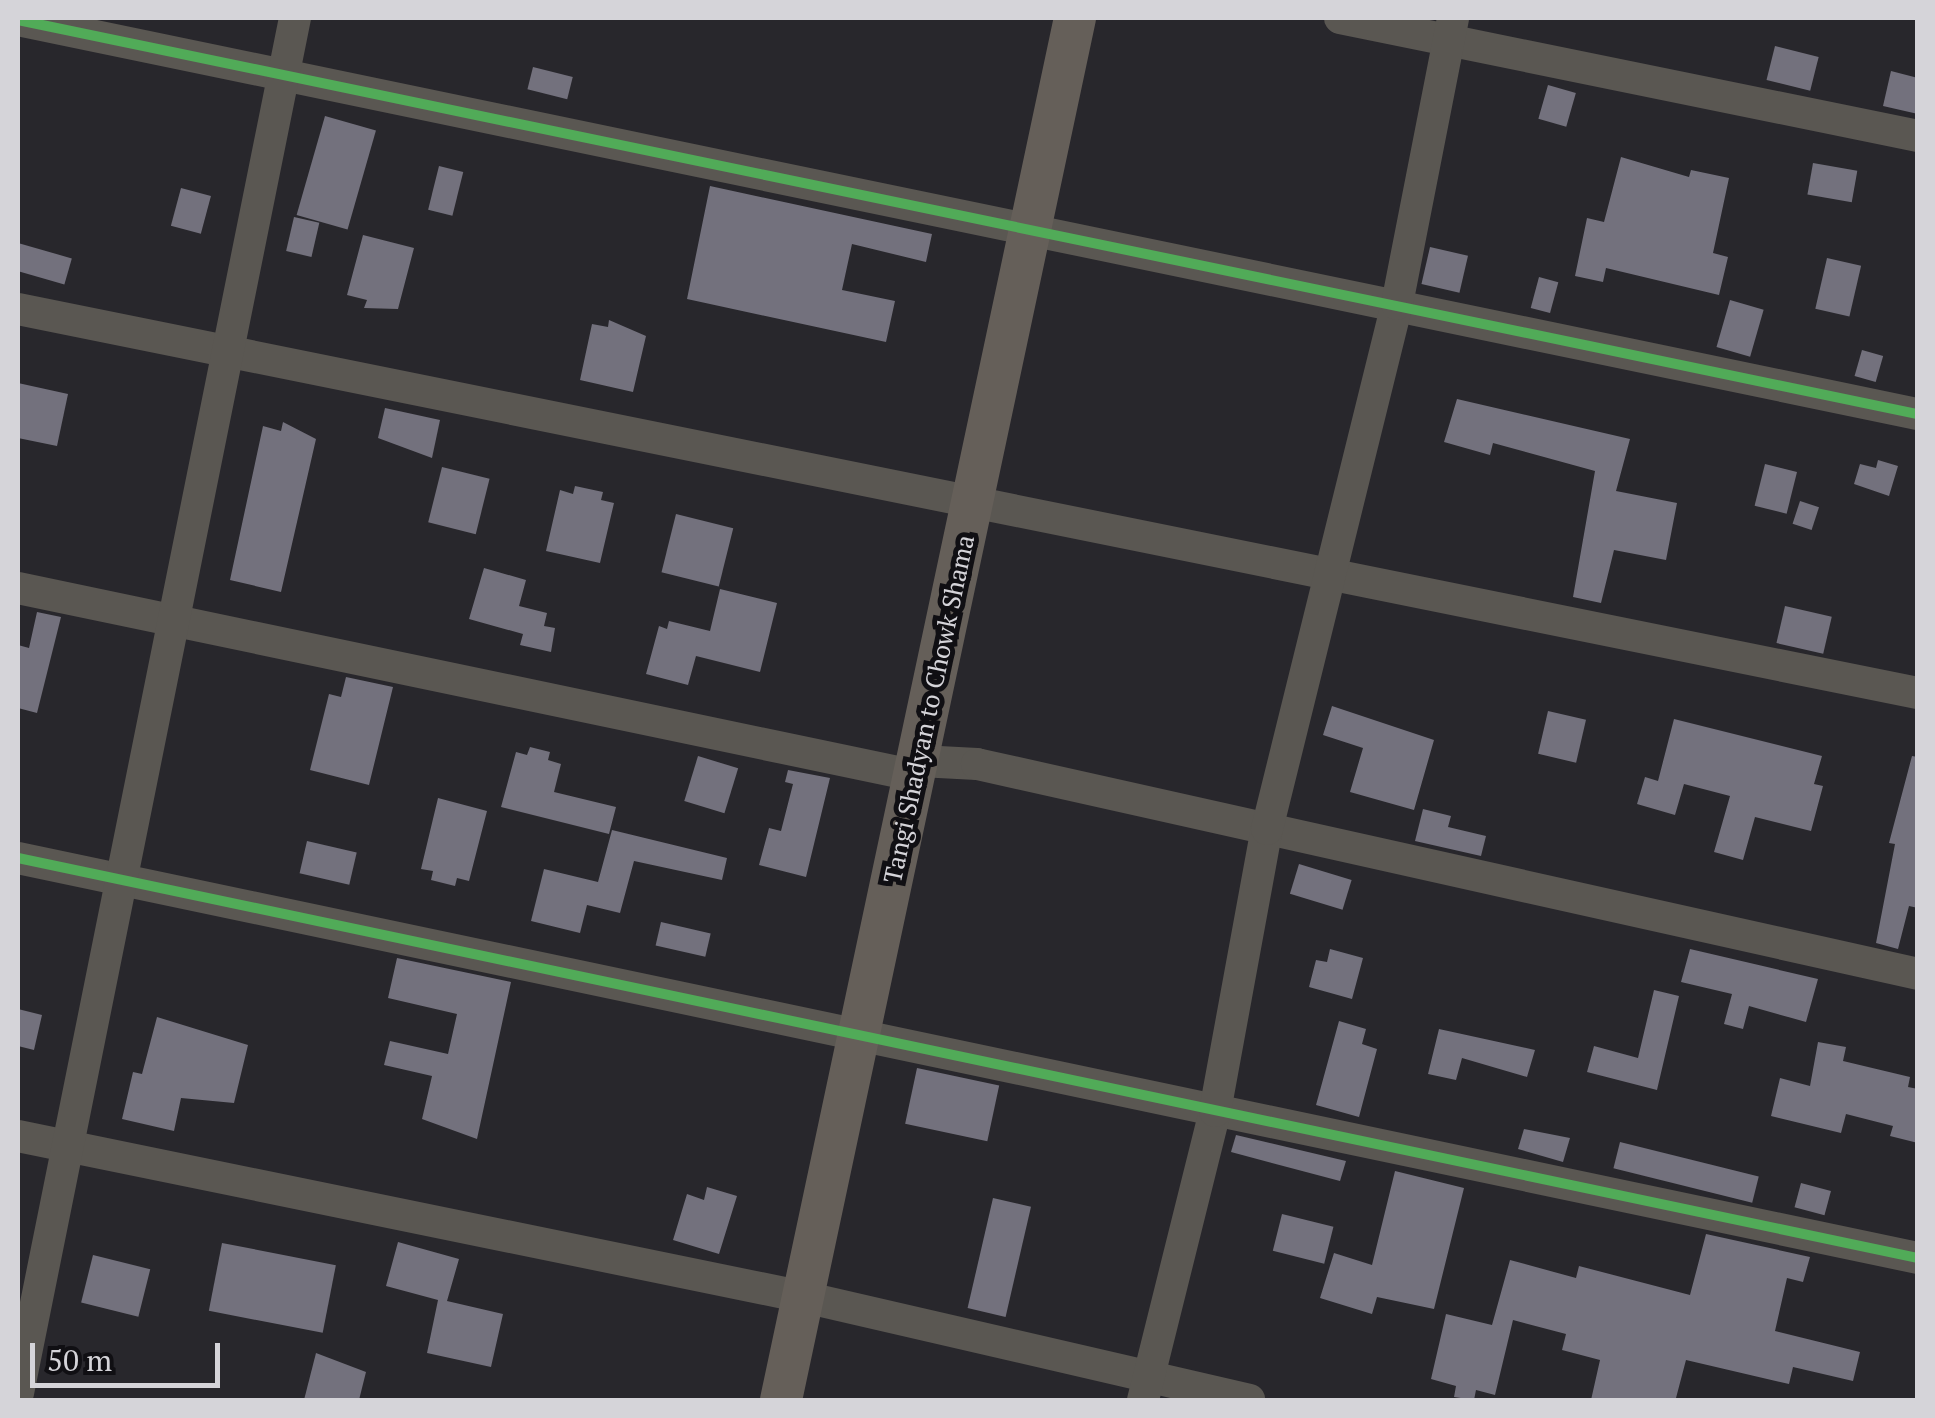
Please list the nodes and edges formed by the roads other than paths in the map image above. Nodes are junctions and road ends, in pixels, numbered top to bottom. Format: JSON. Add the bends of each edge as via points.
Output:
{"nodes":[{"id":1,"x":294,"y":18,"type":"edge"},
{"id":2,"x":1076,"y":18,"type":"edge"},
{"id":3,"x":1340,"y":18,"type":"edge"},
{"id":4,"x":18,"y":20,"type":"edge"},
{"id":5,"x":1452,"y":29,"type":"edge"},
{"id":6,"x":283,"y":74,"type":"junction"},
{"id":7,"x":1918,"y":136,"type":"edge"},
{"id":8,"x":1030,"y":228,"type":"junction"},
{"id":9,"x":1397,"y":304,"type":"junction"},
{"id":10,"x":18,"y":309,"type":"edge"},
{"id":11,"x":227,"y":352,"type":"junction"},
{"id":12,"x":1918,"y":414,"type":"edge"},
{"id":13,"x":972,"y":504,"type":"junction"},
{"id":14,"x":1334,"y":572,"type":"junction"},
{"id":15,"x":18,"y":588,"type":"edge"},
{"id":16,"x":173,"y":621,"type":"junction"},
{"id":17,"x":1918,"y":693,"type":"edge"},
{"id":18,"x":918,"y":768,"type":"junction"},
{"id":19,"x":1267,"y":829,"type":"junction"},
{"id":20,"x":18,"y":858,"type":"edge"},
{"id":21,"x":121,"y":879,"type":"junction"},
{"id":22,"x":1918,"y":974,"type":"edge"},
{"id":23,"x":862,"y":1031,"type":"junction"},
{"id":24,"x":1215,"y":1111,"type":"junction"},
{"id":25,"x":18,"y":1136,"type":"edge"},
{"id":26,"x":67,"y":1146,"type":"junction"},
{"id":27,"x":1918,"y":1258,"type":"edge"},
{"id":28,"x":804,"y":1297,"type":"junction"},
{"id":29,"x":1145,"y":1390,"type":"edge"},
{"id":30,"x":18,"y":1393,"type":"edge"},
{"id":31,"x":782,"y":1400,"type":"edge"},
{"id":32,"x":1249,"y":1400,"type":"edge"}],
"edges":[{"from":1,"to":6,"type":"street"},
{"from":2,"to":8,"type":"main road","name":"Tangi Shadyan to Chowk Shama"},
{"from":3,"to":5,"type":"street"},
{"from":4,"to":6,"type":"street"},
{"from":5,"to":7,"type":"street"},
{"from":5,"to":9,"type":"street"},
{"from":6,"to":8,"type":"street"},
{"from":6,"to":11,"type":"street"},
{"from":8,"to":9,"type":"street"},
{"from":8,"to":13,"type":"main road","name":"Tangi Shadyan to Chowk Shama"},
{"from":9,"to":12,"type":"street"},
{"from":9,"to":14,"type":"street"},
{"from":10,"to":11,"type":"street"},
{"from":11,"to":13,"type":"street"},
{"from":11,"to":16,"type":"street"},
{"from":13,"to":14,"type":"street"},
{"from":13,"to":18,"type":"main road","name":"Tangi Shadyan to Chowk Shama"},
{"from":14,"to":17,"type":"street"},
{"from":14,"to":19,"type":"street"},
{"from":15,"to":16,"type":"street"},
{"from":16,"to":18,"type":"street"},
{"from":16,"to":21,"type":"street"},
{"from":18,"to":19,"type":"street","via":[[977,764]]},
{"from":18,"to":23,"type":"main road","name":"Tangi Shadyan to Chowk Shama"},
{"from":19,"to":22,"type":"street"},
{"from":19,"to":24,"type":"street"},
{"from":20,"to":21,"type":"street"},
{"from":21,"to":23,"type":"street"},
{"from":21,"to":26,"type":"street"},
{"from":23,"to":24,"type":"street"},
{"from":23,"to":28,"type":"main road","name":"Tangi Shadyan to Chowk Shama"},
{"from":24,"to":27,"type":"street"},
{"from":24,"to":29,"type":"street"},
{"from":25,"to":26,"type":"street"},
{"from":26,"to":28,"type":"street"},
{"from":26,"to":30,"type":"street"},
{"from":28,"to":29,"type":"street"},
{"from":28,"to":31,"type":"main road","name":"Tangi Shadyan to Chowk Shama"},
{"from":29,"to":32,"type":"street"}]}
